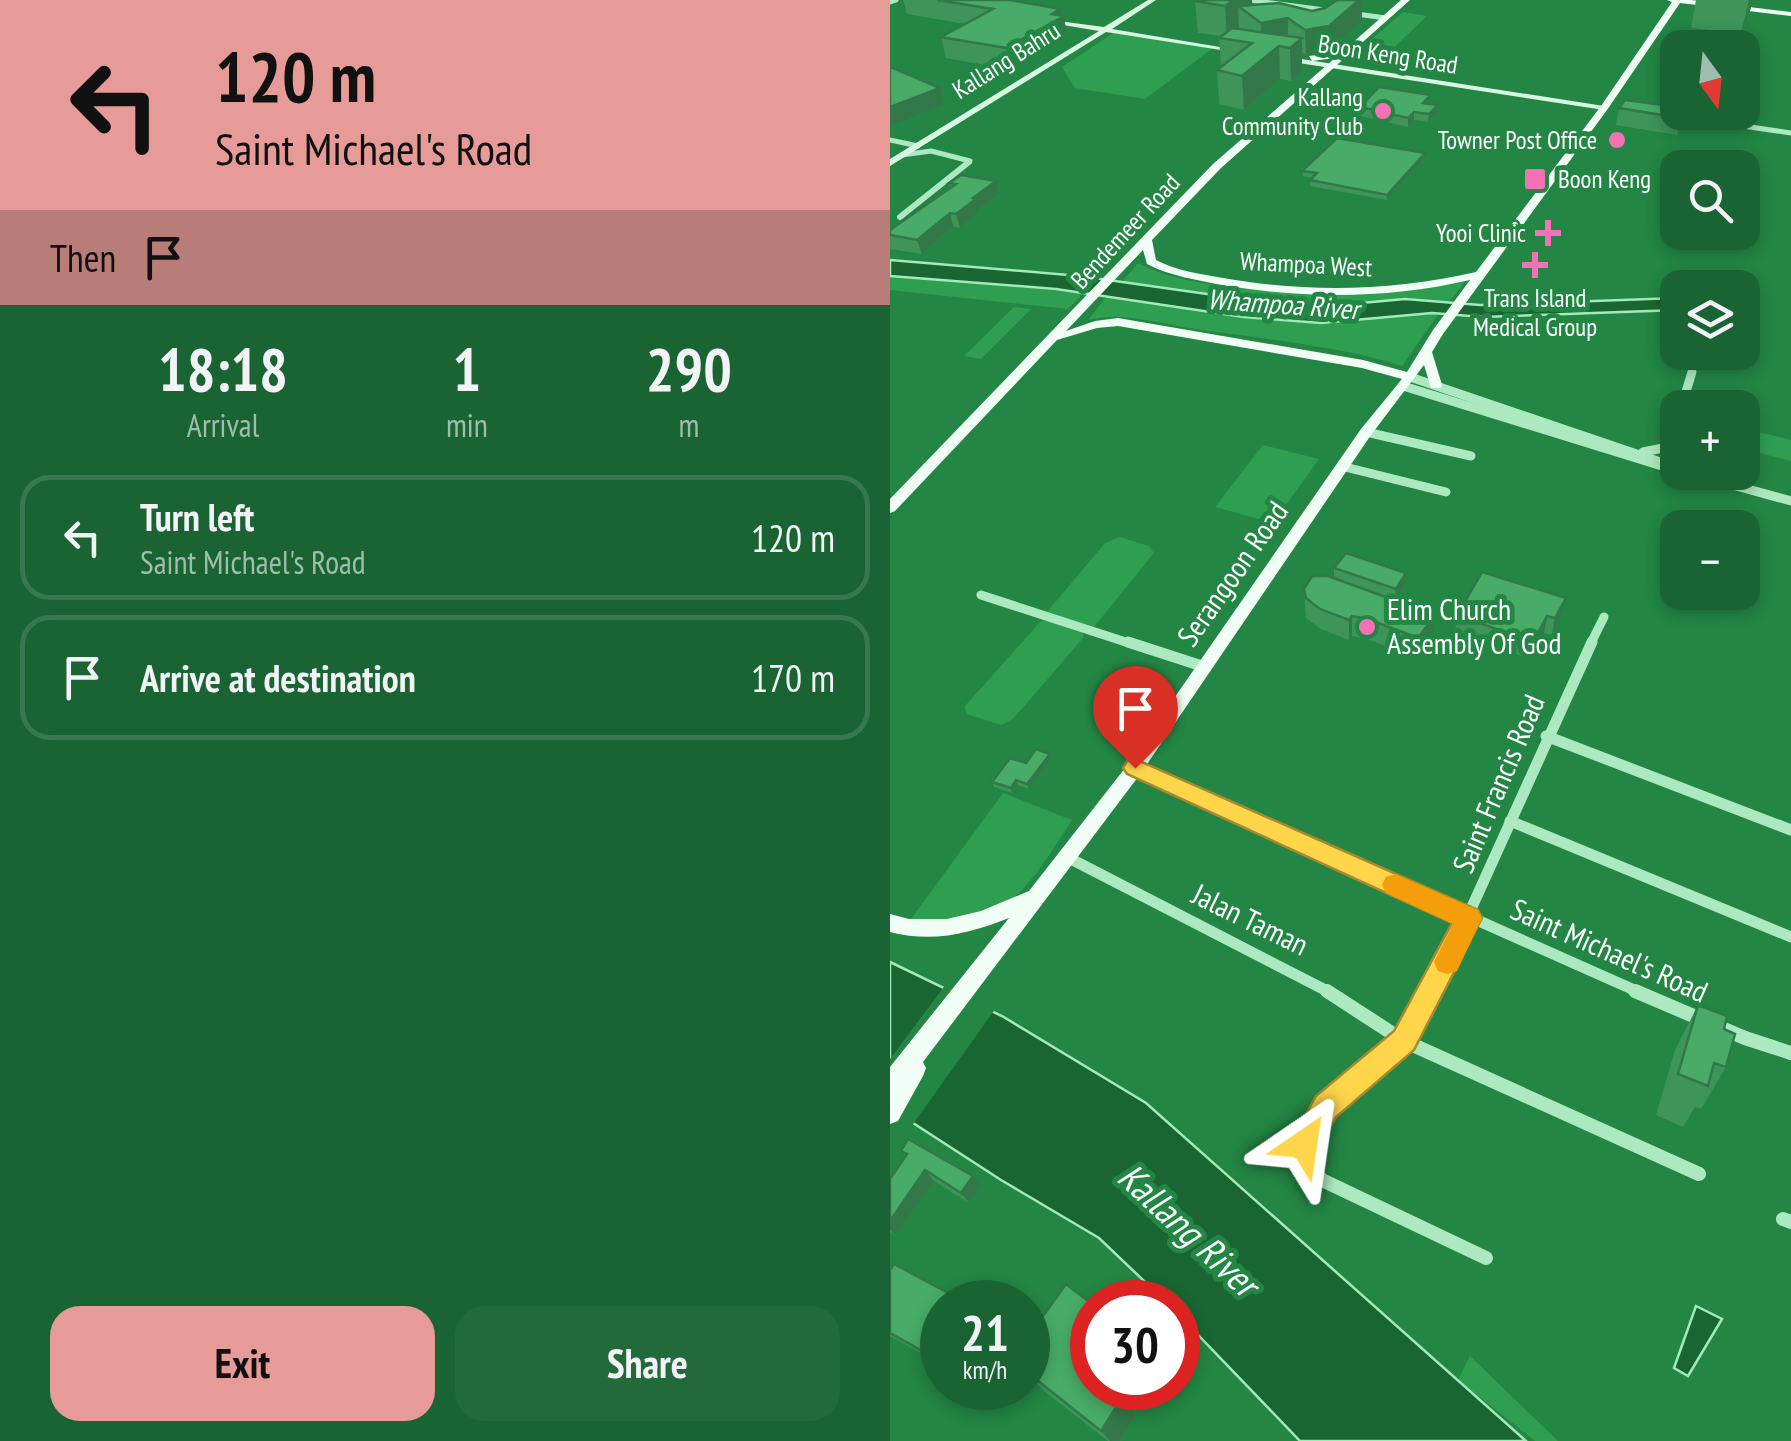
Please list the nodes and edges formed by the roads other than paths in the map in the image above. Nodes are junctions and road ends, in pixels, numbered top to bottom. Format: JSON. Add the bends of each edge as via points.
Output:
{"nodes":[{"id":1,"x":1142,"y":0,"type":"edge"},
{"id":2,"x":1154,"y":0,"type":"edge"},
{"id":3,"x":1248,"y":0,"type":"edge"},
{"id":4,"x":1406,"y":0,"type":"edge"},
{"id":5,"x":1675,"y":0,"type":"edge"},
{"id":6,"x":1695,"y":0,"type":"edge"},
{"id":7,"x":1745,"y":3,"type":"edge"},
{"id":8,"x":1791,"y":13,"type":"edge"},
{"id":9,"x":1041,"y":14,"type":"edge"},
{"id":10,"x":1029,"y":17,"type":"edge"},
{"id":11,"x":1386,"y":18,"type":"junction"},
{"id":12,"x":1104,"y":28,"type":"junction"},
{"id":13,"x":1252,"y":51,"type":"edge"},
{"id":14,"x":1345,"y":54,"type":"junction"},
{"id":15,"x":1312,"y":58,"type":"junction"},
{"id":16,"x":1333,"y":64,"type":"junction"},
{"id":17,"x":1612,"y":107,"type":"junction"},
{"id":18,"x":1760,"y":129,"type":"edge"},
{"id":19,"x":1791,"y":134,"type":"edge"},
{"id":20,"x":890,"y":140,"type":"edge"},
{"id":21,"x":930,"y":140,"type":"junction"},
{"id":22,"x":906,"y":144,"type":"junction"},
{"id":23,"x":918,"y":146,"type":"junction"},
{"id":24,"x":931,"y":151,"type":"junction"},
{"id":25,"x":890,"y":153,"type":"edge"},
{"id":26,"x":902,"y":156,"type":"junction"},
{"id":27,"x":890,"y":162,"type":"edge"},
{"id":28,"x":900,"y":217,"type":"edge"},
{"id":29,"x":1147,"y":240,"type":"junction"},
{"id":30,"x":1484,"y":274,"type":"junction"},
{"id":31,"x":1055,"y":339,"type":"junction"},
{"id":32,"x":1426,"y":353,"type":"junction"},
{"id":33,"x":1363,"y":364,"type":"junction"},
{"id":34,"x":1406,"y":382,"type":"junction"},
{"id":35,"x":1436,"y":386,"type":"junction"},
{"id":36,"x":1388,"y":403,"type":"junction"},
{"id":37,"x":1366,"y":432,"type":"junction"},
{"id":38,"x":1660,"y":448,"type":"edge"},
{"id":39,"x":1637,"y":452,"type":"junction"},
{"id":40,"x":1660,"y":452,"type":"edge"},
{"id":41,"x":1471,"y":456,"type":"dead end"},
{"id":42,"x":1655,"y":462,"type":"junction"},
{"id":43,"x":1660,"y":464,"type":"edge"},
{"id":44,"x":1345,"y":467,"type":"junction"},
{"id":45,"x":1751,"y":490,"type":"edge"},
{"id":46,"x":1446,"y":492,"type":"dead end"},
{"id":47,"x":1791,"y":501,"type":"edge"},
{"id":48,"x":890,"y":508,"type":"edge"},
{"id":49,"x":981,"y":595,"type":"dead end"},
{"id":50,"x":1604,"y":616,"type":"dead end"},
{"id":51,"x":1204,"y":666,"type":"junction"},
{"id":52,"x":1546,"y":736,"type":"junction"},
{"id":53,"x":1135,"y":768,"type":"junction"},
{"id":54,"x":1510,"y":822,"type":"junction"},
{"id":55,"x":1791,"y":830,"type":"edge"},
{"id":56,"x":1067,"y":857,"type":"junction"},
{"id":57,"x":1036,"y":898,"type":"junction"},
{"id":58,"x":1469,"y":918,"type":"junction"},
{"id":59,"x":890,"y":922,"type":"edge"},
{"id":60,"x":1791,"y":937,"type":"edge"},
{"id":61,"x":931,"y":1036,"type":"junction"},
{"id":62,"x":1404,"y":1041,"type":"junction"},
{"id":63,"x":1791,"y":1053,"type":"edge"},
{"id":64,"x":890,"y":1084,"type":"edge"},
{"id":65,"x":890,"y":1114,"type":"edge"},
{"id":66,"x":1699,"y":1174,"type":"dead end"},
{"id":67,"x":1486,"y":1258,"type":"dead end"}],
"edges":[{"from":1,"to":12,"type":"main road","name":"Kallang Bahru"},
{"from":2,"to":12,"type":"main road","name":"Kallang Bahru"},
{"from":3,"to":11,"type":"street"},
{"from":4,"to":11,"type":"main road","name":"Bendemeer Road"},
{"from":5,"to":8,"type":"main road"},
{"from":5,"to":17,"type":"main road","name":"Serangoon Road"},
{"from":6,"to":7,"type":"main road"},
{"from":7,"to":8,"type":"main road"},
{"from":9,"to":12,"type":"main road"},
{"from":10,"to":12,"type":"main road"},
{"from":11,"to":14,"type":"main road","name":"Bendemeer Road"},
{"from":12,"to":13,"type":"main road"},
{"from":12,"to":21,"type":"main road","name":"Kallang Bahru"},
{"from":12,"to":22,"type":"main road","name":"Kallang Bahru"},
{"from":14,"to":15,"type":"main road"},
{"from":14,"to":16,"type":"main road","name":"Bendemeer Road"},
{"from":15,"to":16,"type":"main road","name":"Boon Keng Road"},
{"from":15,"to":16,"type":"main road","name":"Boon Keng Road","via":[[1269,53]]},
{"from":16,"to":17,"type":"main road","name":"Boon Keng Road"},
{"from":16,"to":29,"type":"main road","name":"Bendemeer Road","via":[[1217,166]]},
{"from":17,"to":30,"type":"main road","name":"Serangoon Road"},
{"from":18,"to":19,"type":"street"},
{"from":20,"to":22,"type":"street"},
{"from":21,"to":23,"type":"main road","name":"Kallang Bahru"},
{"from":21,"to":24,"type":"street"},
{"from":22,"to":23,"type":"street"},
{"from":22,"to":25,"type":"main road","name":"Kallang Bahru"},
{"from":23,"to":26,"type":"main road","name":"Kallang Bahru"},
{"from":24,"to":26,"type":"street","name":"Kallang Bahru"},
{"from":24,"to":28,"type":"street","via":[[970,162]]},
{"from":26,"to":27,"type":"main road","name":"Kallang Bahru"},
{"from":29,"to":30,"type":"main road","name":"Whampoa West","via":[[1151,262],[1165,268],[1281,290],[1410,289]]},
{"from":29,"to":31,"type":"main road","name":"Bendemeer Road"},
{"from":30,"to":32,"type":"main road","name":"Serangoon Road"},
{"from":31,"to":33,"type":"main road","via":[[1118,322]]},
{"from":31,"to":48,"type":"main road","name":"Bendemeer Road"},
{"from":32,"to":34,"type":"main road","name":"Serangoon Road"},
{"from":32,"to":35,"type":"main road"},
{"from":33,"to":34,"type":"main road"},
{"from":33,"to":36,"type":"main road","via":[[1383,382]]},
{"from":34,"to":35,"type":"street"},
{"from":34,"to":36,"type":"main road","name":"Serangoon Road"},
{"from":34,"to":42,"type":"street"},
{"from":35,"to":39,"type":"street"},
{"from":36,"to":37,"type":"main road","name":"Serangoon Road"},
{"from":37,"to":41,"type":"street"},
{"from":37,"to":44,"type":"main road","name":"Serangoon Road"},
{"from":38,"to":39,"type":"street"},
{"from":39,"to":42,"type":"street"},
{"from":40,"to":42,"type":"street"},
{"from":42,"to":43,"type":"street"},
{"from":44,"to":46,"type":"street"},
{"from":44,"to":51,"type":"main road","name":"Serangoon Road"},
{"from":45,"to":47,"type":"street"},
{"from":49,"to":51,"type":"street"},
{"from":50,"to":52,"type":"street","name":"Saint Francis Road"},
{"from":51,"to":53,"type":"main road","name":"Serangoon Road"},
{"from":52,"to":54,"type":"street","name":"Saint Francis Road"},
{"from":52,"to":55,"type":"street"},
{"from":53,"to":56,"type":"main road","name":"Serangoon Road"},
{"from":53,"to":58,"type":"street","name":"Saint Michael's Road"},
{"from":54,"to":58,"type":"street","name":"Saint Francis Road"},
{"from":54,"to":60,"type":"street"},
{"from":56,"to":57,"type":"main road","name":"Serangoon Road"},
{"from":56,"to":62,"type":"street","name":"Jalan Taman","via":[[1309,979]]},
{"from":57,"to":59,"type":"main road","via":[[944,930]]},
{"from":57,"to":61,"type":"main road","name":"Serangoon Road"},
{"from":58,"to":62,"type":"street"},
{"from":58,"to":63,"type":"street","name":"Saint Michael's Road"},
{"from":61,"to":64,"type":"main road","name":"Serangoon Road"},
{"from":61,"to":65,"type":"main road","name":"Serangoon Road"},
{"from":62,"to":66,"type":"street","name":"Jalan Taman"},
{"from":62,"to":67,"type":"street","via":[[1319,1116],[1304,1144],[1308,1166],[1322,1180]]}]}
